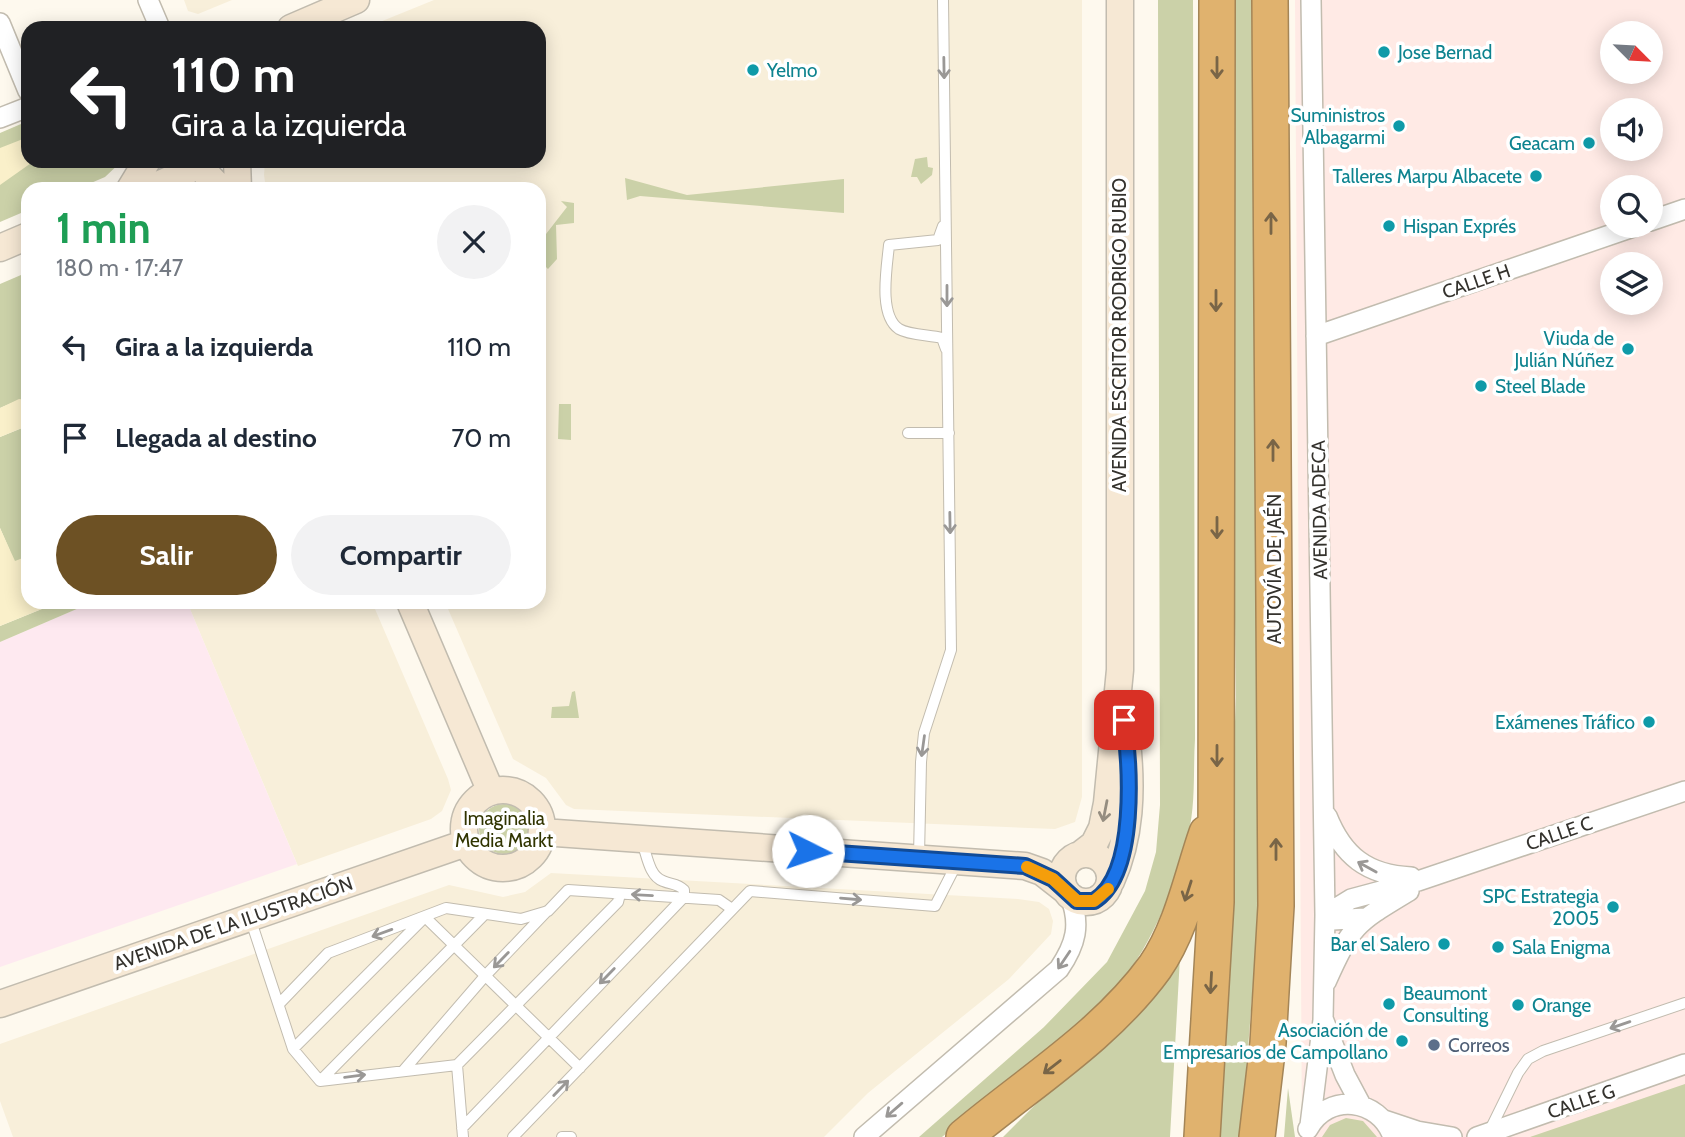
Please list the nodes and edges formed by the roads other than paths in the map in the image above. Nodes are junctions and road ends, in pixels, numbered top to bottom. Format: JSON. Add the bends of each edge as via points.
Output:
{"nodes":[{"id":1,"x":148,"y":0,"type":"edge"},
{"id":2,"x":355,"y":0,"type":"edge"},
{"id":3,"x":943,"y":0,"type":"edge"},
{"id":4,"x":1121,"y":0,"type":"edge"},
{"id":5,"x":1217,"y":0,"type":"edge"},
{"id":6,"x":1270,"y":0,"type":"edge"},
{"id":7,"x":1311,"y":0,"type":"edge"},
{"id":8,"x":156,"y":21,"type":"edge"},
{"id":9,"x":307,"y":21,"type":"edge"},
{"id":10,"x":0,"y":23,"type":"edge"},
{"id":11,"x":21,"y":74,"type":"edge"},
{"id":12,"x":21,"y":110,"type":"edge"},
{"id":13,"x":0,"y":118,"type":"edge"},
{"id":14,"x":188,"y":168,"type":"edge"},
{"id":15,"x":198,"y":168,"type":"edge"},
{"id":16,"x":165,"y":182,"type":"edge"},
{"id":17,"x":214,"y":182,"type":"edge"},
{"id":18,"x":1685,"y":209,"type":"edge"},
{"id":19,"x":946,"y":215,"type":"junction"},
{"id":20,"x":1663,"y":217,"type":"edge"},
{"id":21,"x":1601,"y":238,"type":"edge"},
{"id":22,"x":21,"y":239,"type":"edge"},
{"id":23,"x":0,"y":248,"type":"edge"},
{"id":24,"x":1316,"y":336,"type":"junction"},
{"id":25,"x":948,"y":355,"type":"junction"},
{"id":26,"x":908,"y":433,"type":"dead end"},
{"id":27,"x":949,"y":433,"type":"junction"},
{"id":28,"x":413,"y":609,"type":"edge"},
{"id":29,"x":1120,"y":670,"type":"junction"},
{"id":30,"x":1685,"y":791,"type":"edge"},
{"id":31,"x":491,"y":792,"type":"junction"},
{"id":32,"x":1217,"y":803,"type":"junction"},
{"id":33,"x":1323,"y":807,"type":"junction"},
{"id":34,"x":542,"y":832,"type":"junction"},
{"id":35,"x":641,"y":838,"type":"junction"},
{"id":36,"x":466,"y":843,"type":"junction"},
{"id":37,"x":1077,"y":855,"type":"junction"},
{"id":38,"x":919,"y":859,"type":"junction"},
{"id":39,"x":958,"y":862,"type":"junction"},
{"id":40,"x":1025,"y":866,"type":"junction"},
{"id":41,"x":1433,"y":876,"type":"junction"},
{"id":42,"x":1111,"y":881,"type":"junction"},
{"id":43,"x":1067,"y":893,"type":"junction"},
{"id":44,"x":620,"y":894,"type":"junction"},
{"id":45,"x":684,"y":897,"type":"junction"},
{"id":46,"x":1276,"y":906,"type":"junction"},
{"id":47,"x":732,"y":909,"type":"junction"},
{"id":48,"x":548,"y":911,"type":"junction"},
{"id":49,"x":1325,"y":915,"type":"junction"},
{"id":50,"x":482,"y":916,"type":"junction"},
{"id":51,"x":250,"y":918,"type":"junction"},
{"id":52,"x":425,"y":918,"type":"junction"},
{"id":53,"x":1365,"y":918,"type":"junction"},
{"id":54,"x":454,"y":946,"type":"junction"},
{"id":55,"x":485,"y":976,"type":"junction"},
{"id":56,"x":1322,"y":992,"type":"junction"},
{"id":57,"x":1685,"y":1003,"type":"edge"},
{"id":58,"x":0,"y":1004,"type":"edge"},
{"id":59,"x":279,"y":1004,"type":"junction"},
{"id":60,"x":517,"y":1007,"type":"junction"},
{"id":61,"x":1323,"y":1020,"type":"junction"},
{"id":62,"x":548,"y":1037,"type":"junction"},
{"id":63,"x":293,"y":1049,"type":"junction"},
{"id":64,"x":1685,"y":1064,"type":"edge"},
{"id":65,"x":457,"y":1065,"type":"junction"},
{"id":66,"x":580,"y":1068,"type":"junction"},
{"id":67,"x":403,"y":1071,"type":"junction"},
{"id":68,"x":320,"y":1081,"type":"junction"},
{"id":69,"x":1361,"y":1105,"type":"junction"},
{"id":70,"x":1388,"y":1128,"type":"edge"},
{"id":71,"x":1307,"y":1131,"type":"edge"},
{"id":72,"x":463,"y":1133,"type":"edge"},
{"id":73,"x":1483,"y":1135,"type":"edge"},
{"id":74,"x":513,"y":1137,"type":"edge"},
{"id":75,"x":562,"y":1137,"type":"edge"},
{"id":76,"x":571,"y":1137,"type":"edge"},
{"id":77,"x":864,"y":1137,"type":"edge"},
{"id":78,"x":964,"y":1137,"type":"edge"},
{"id":79,"x":1202,"y":1137,"type":"edge"},
{"id":80,"x":1257,"y":1137,"type":"edge"},
{"id":81,"x":1265,"y":1137,"type":"edge"},
{"id":82,"x":1452,"y":1137,"type":"edge"}],
"edges":[{"from":1,"to":8,"type":"street"},
{"from":2,"to":9,"type":"street"},
{"from":3,"to":19,"type":"lane","one_way":true},
{"from":4,"to":29,"type":"street","name":"AVENIDA ESCRITOR RODRIGO RUBIO"},
{"from":5,"to":32,"type":"highway","one_way":true},
{"from":46,"to":6,"type":"highway","name":"AUTOVÍA DE JAÉN","one_way":true},
{"from":7,"to":24,"type":"street","name":"AVENIDA ADECA"},
{"from":10,"to":11,"type":"street"},
{"from":12,"to":13,"type":"street"},
{"from":14,"to":16,"type":"street"},
{"from":15,"to":17,"type":"street"},
{"from":18,"to":20,"type":"street"},
{"from":19,"to":25,"type":"lane","one_way":true},
{"from":19,"to":25,"type":"lane","via":[[938,240],[889,245],[887,304],[891,322],[901,331],[942,338]]},
{"from":21,"to":24,"type":"street","name":"CALLE H"},
{"from":22,"to":23,"type":"street"},
{"from":24,"to":33,"type":"street","name":"AVENIDA ADECA"},
{"from":25,"to":27,"type":"lane"},
{"from":26,"to":27,"type":"lane"},
{"from":27,"to":38,"type":"lane","one_way":true,"via":[[951,650],[920,762]]},
{"from":28,"to":31,"type":"street"},
{"from":29,"to":37,"type":"street","name":"AVENIDA ESCRITOR RODRIGO RUBIO","one_way":true,"via":[[1102,828],[1094,845]]},
{"from":29,"to":42,"type":"street","name":"AVENIDA ESCRITOR RODRIGO RUBIO","via":[[1128,751],[1128,824]]},
{"from":30,"to":41,"type":"street","name":"CALLE C"},
{"from":31,"to":34,"type":"street","via":[[523,795],[538,811]]},
{"from":31,"to":36,"type":"street","via":[[471,807]]},
{"from":32,"to":78,"type":"highway","one_way":true,"via":[[1181,913],[1156,965],[1113,1016]]},
{"from":32,"to":79,"type":"highway","one_way":true},
{"from":41,"to":33,"type":"street","name":"CALLE C","one_way":true,"via":[[1390,876],[1359,863],[1343,849]]},
{"from":33,"to":49,"type":"street","name":"AVENIDA ADECA"},
{"from":34,"to":35,"type":"street"},
{"from":34,"to":36,"type":"street","via":[[534,853],[515,867],[489,866],[471,853]]},
{"from":35,"to":38,"type":"street"},
{"from":35,"to":45,"type":"lane","via":[[654,875],[678,884]]},
{"from":36,"to":51,"type":"street","name":"AVENIDA DE LA ILUSTRACIÓN"},
{"from":37,"to":40,"type":"street"},
{"from":37,"to":42,"type":"street","via":[[1090,853],[1104,860]]},
{"from":37,"to":43,"type":"street","via":[[1062,876]]},
{"from":38,"to":39,"type":"street"},
{"from":39,"to":40,"type":"street"},
{"from":47,"to":39,"type":"lane","one_way":true,"via":[[750,891],[935,906]]},
{"from":40,"to":43,"type":"street","via":[[1042,872]]},
{"from":41,"to":49,"type":"street","name":"CALLE C","via":[[1351,899]]},
{"from":41,"to":53,"type":"street","name":"CALLE C"},
{"from":42,"to":43,"type":"street","via":[[1104,895],[1094,901],[1077,901]]},
{"from":43,"to":77,"type":"street","one_way":true,"via":[[1077,915],[1077,928],[1059,969]]},
{"from":45,"to":44,"type":"lane","one_way":true},
{"from":44,"to":48,"type":"lane","via":[[568,890]]},
{"from":44,"to":60,"type":"lane","via":[[618,902]]},
{"from":45,"to":47,"type":"lane","via":[[719,900]]},
{"from":45,"to":62,"type":"lane","one_way":true},
{"from":46,"to":80,"type":"highway","name":"AUTOVÍA DE JAÉN"},
{"from":46,"to":81,"type":"highway","via":[[1274,1056]]},
{"from":47,"to":66,"type":"lane"},
{"from":48,"to":50,"type":"lane","via":[[521,919]]},
{"from":48,"to":55,"type":"lane","one_way":true},
{"from":49,"to":53,"type":"street","via":[[1333,920]]},
{"from":49,"to":56,"type":"street","name":"AVENIDA ADECA"},
{"from":50,"to":52,"type":"lane","via":[[446,908]]},
{"from":50,"to":54,"type":"lane"},
{"from":51,"to":58,"type":"street","name":"AVENIDA DE LA ILUSTRACIÓN"},
{"from":51,"to":59,"type":"lane"},
{"from":52,"to":54,"type":"lane"},
{"from":52,"to":59,"type":"lane","one_way":true,"via":[[328,953]]},
{"from":52,"to":63,"type":"lane"},
{"from":53,"to":56,"type":"street","name":"CALLE C","via":[[1344,941]]},
{"from":54,"to":55,"type":"lane"},
{"from":54,"to":68,"type":"lane"},
{"from":55,"to":60,"type":"lane"},
{"from":55,"to":67,"type":"lane"},
{"from":56,"to":61,"type":"street","name":"AVENIDA ADECA"},
{"from":57,"to":73,"type":"lane","one_way":true,"via":[[1528,1059]]},
{"from":59,"to":63,"type":"lane"},
{"from":60,"to":62,"type":"lane"},
{"from":60,"to":65,"type":"lane"},
{"from":61,"to":69,"type":"street","name":"AVENIDA ADECA"},
{"from":61,"to":71,"type":"street","name":"AVENIDA ADECA"},
{"from":62,"to":66,"type":"lane"},
{"from":62,"to":72,"type":"lane"},
{"from":63,"to":68,"type":"lane"},
{"from":64,"to":73,"type":"street","name":"CALLE G"},
{"from":65,"to":67,"type":"lane"},
{"from":65,"to":72,"type":"lane"},
{"from":74,"to":66,"type":"lane","one_way":true},
{"from":68,"to":67,"type":"lane","one_way":true},
{"from":69,"to":70,"type":"street"},
{"from":69,"to":71,"type":"street","via":[[1331,1107]]},
{"from":70,"to":82,"type":"street"},
{"from":75,"to":76,"type":"lane"}]}
